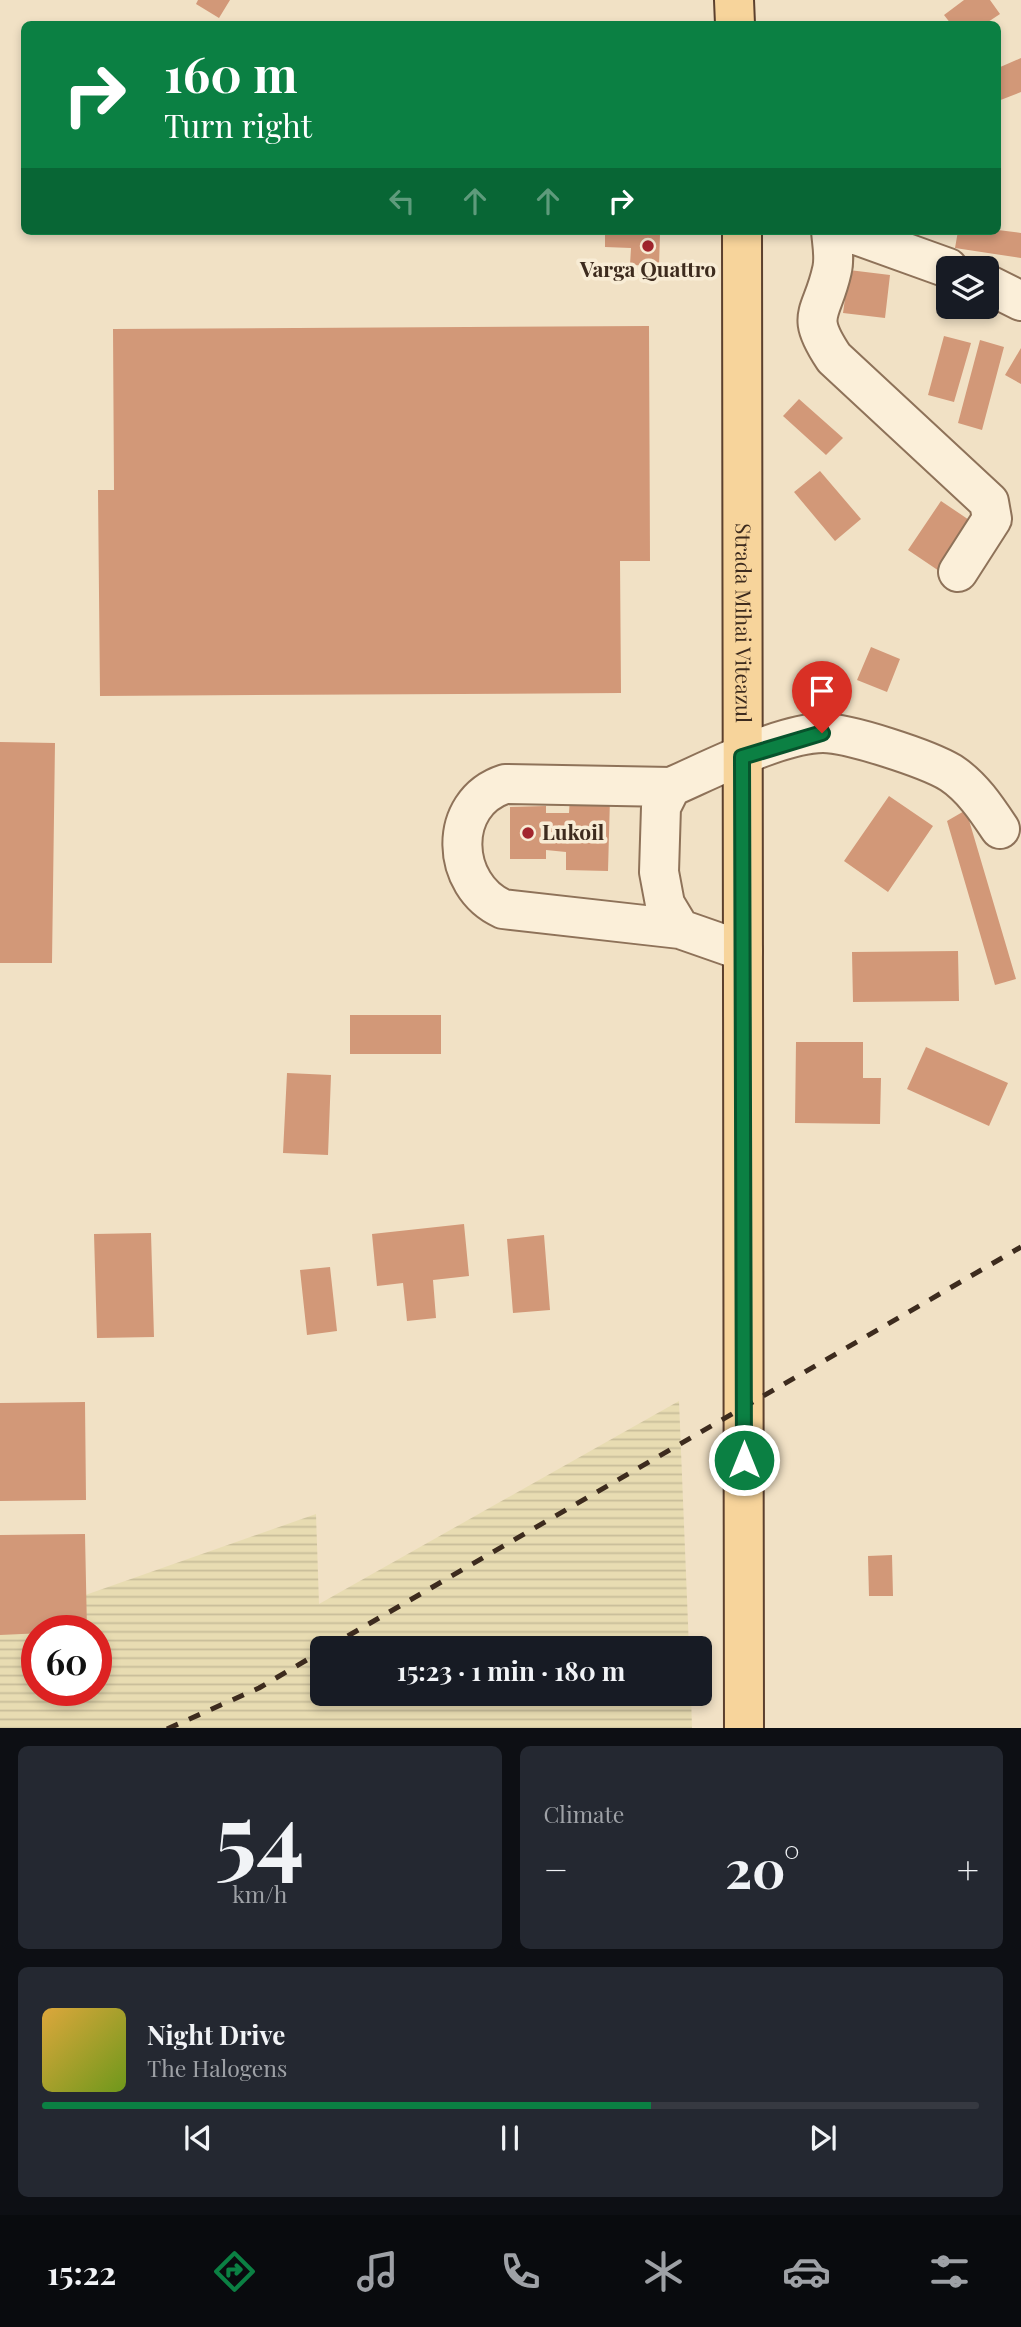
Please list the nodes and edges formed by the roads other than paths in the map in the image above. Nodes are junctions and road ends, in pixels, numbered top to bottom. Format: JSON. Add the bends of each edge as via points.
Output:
{"nodes":[{"id":1,"x":734,"y":0,"type":"edge"},
{"id":2,"x":735,"y":21,"type":"edge"},
{"id":3,"x":742,"y":235,"type":"edge"},
{"id":4,"x":831,"y":235,"type":"edge"},
{"id":5,"x":856,"y":235,"type":"edge"},
{"id":6,"x":936,"y":264,"type":"edge"},
{"id":7,"x":999,"y":290,"type":"edge"},
{"id":8,"x":1021,"y":301,"type":"edge"},
{"id":9,"x":958,"y":572,"type":"dead end"},
{"id":10,"x":742,"y":757,"type":"junction"},
{"id":11,"x":671,"y":787,"type":"junction"},
{"id":12,"x":1000,"y":829,"type":"dead end"},
{"id":13,"x":680,"y":929,"type":"junction"},
{"id":14,"x":743,"y":951,"type":"junction"},
{"id":15,"x":744,"y":1728,"type":"edge"}],
"edges":[{"from":1,"to":2,"type":"main road"},
{"from":3,"to":10,"type":"main road","name":"Strada Mihai Viteazul"},
{"from":4,"to":9,"type":"street","via":[[833,268],[816,321],[818,334],[834,358],[992,509],[992,519]]},
{"from":5,"to":6,"type":"street"},
{"from":7,"to":8,"type":"street"},
{"from":10,"to":11,"type":"street"},
{"from":10,"to":12,"type":"street","via":[[822,733],[854,738],[950,773],[979,798]]},
{"from":10,"to":14,"type":"main road","name":"Strada Mihai Viteazul"},
{"from":11,"to":13,"type":"street","via":[[662,807],[659,872],[665,904]]},
{"from":11,"to":13,"type":"street","via":[[505,784],[473,803],[464,825],[463,850],[466,874],[474,886],[487,902],[503,909]]},
{"from":13,"to":14,"type":"street"},
{"from":14,"to":15,"type":"main road","name":"Strada Mihai Viteazul"}]}
